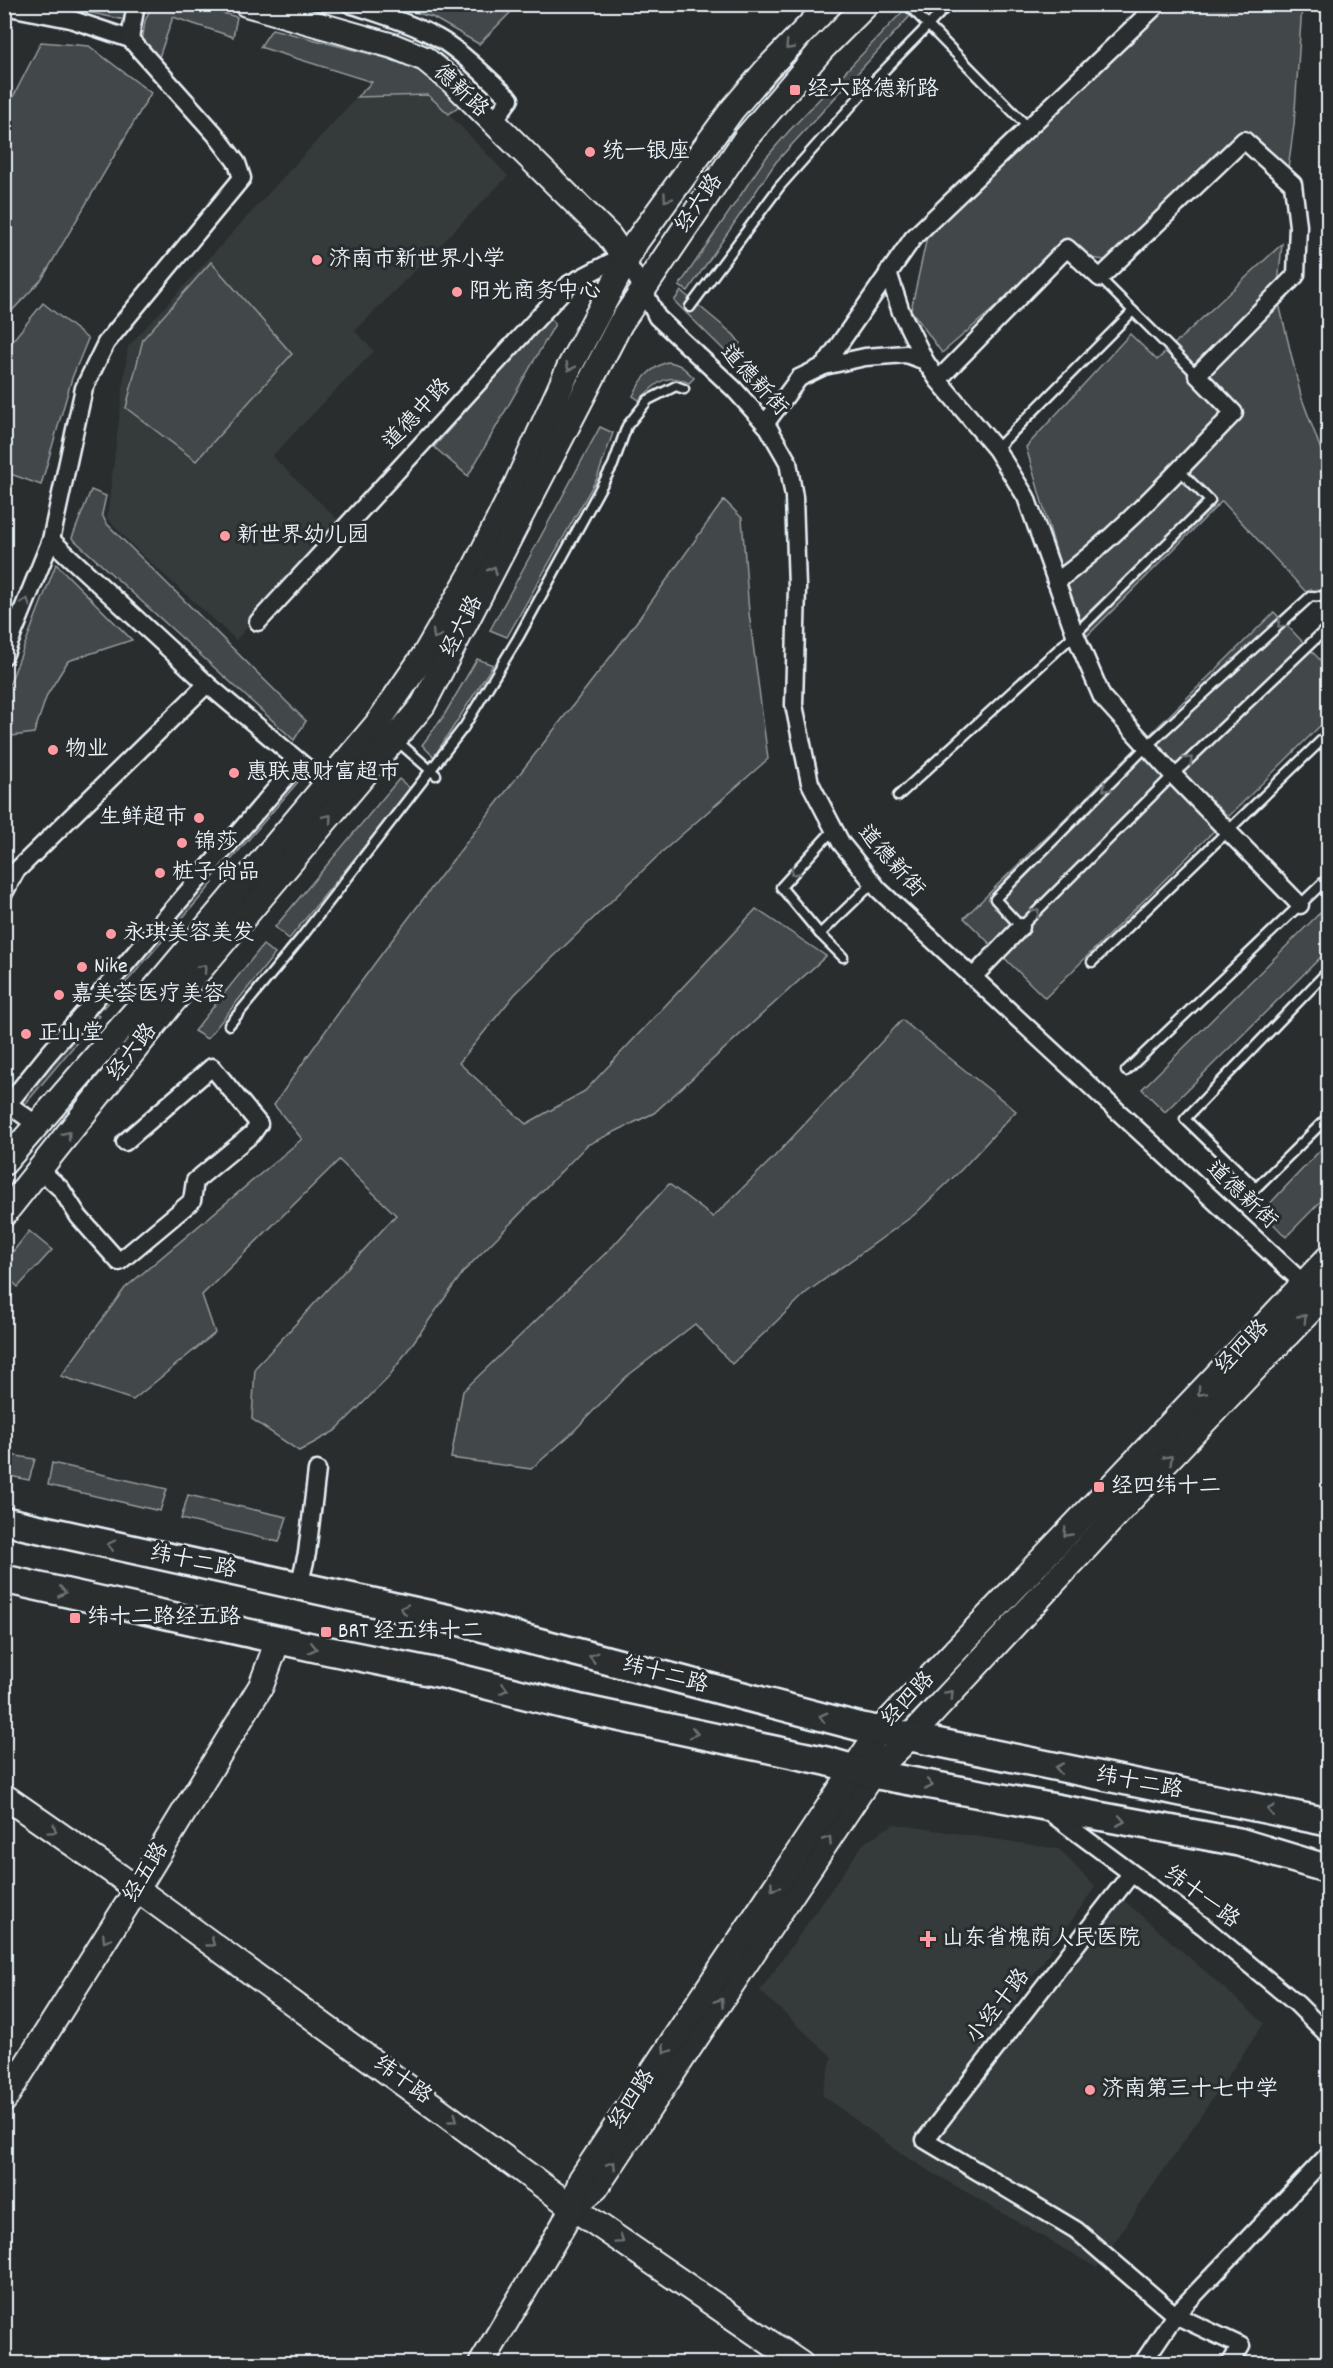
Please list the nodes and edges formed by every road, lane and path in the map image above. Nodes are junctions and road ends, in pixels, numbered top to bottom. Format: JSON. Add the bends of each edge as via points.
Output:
{"nodes":[{"id":1,"x":136,"y":4,"type":"edge"},
{"id":2,"x":246,"y":4,"type":"edge"},
{"id":3,"x":350,"y":4,"type":"edge"},
{"id":4,"x":830,"y":4,"type":"edge"},
{"id":5,"x":867,"y":4,"type":"edge"},
{"id":6,"x":907,"y":4,"type":"edge"},
{"id":7,"x":949,"y":4,"type":"edge"},
{"id":8,"x":1158,"y":4,"type":"edge"},
{"id":9,"x":4,"y":6,"type":"edge"},
{"id":10,"x":73,"y":12,"type":"edge"},
{"id":11,"x":928,"y":26,"type":"junction"},
{"id":12,"x":130,"y":39,"type":"junction"},
{"id":13,"x":493,"y":122,"type":"junction"},
{"id":14,"x":1029,"y":128,"type":"junction"},
{"id":15,"x":625,"y":260,"type":"junction"},
{"id":16,"x":888,"y":272,"type":"junction"},
{"id":17,"x":1100,"y":278,"type":"junction"},
{"id":18,"x":643,"y":289,"type":"junction"},
{"id":19,"x":690,"y":307,"type":"dead end"},
{"id":20,"x":1133,"y":312,"type":"junction"},
{"id":21,"x":925,"y":361,"type":"junction"},
{"id":22,"x":824,"y":366,"type":"junction"},
{"id":23,"x":1197,"y":375,"type":"junction"},
{"id":24,"x":938,"y":380,"type":"junction"},
{"id":25,"x":684,"y":389,"type":"dead end"},
{"id":26,"x":765,"y":424,"type":"junction"},
{"id":27,"x":996,"y":449,"type":"junction"},
{"id":28,"x":1179,"y":470,"type":"junction"},
{"id":29,"x":51,"y":540,"type":"junction"},
{"id":30,"x":1056,"y":582,"type":"junction"},
{"id":31,"x":1329,"y":597,"type":"edge"},
{"id":32,"x":258,"y":622,"type":"dead end"},
{"id":33,"x":1329,"y":627,"type":"edge"},
{"id":34,"x":1075,"y":634,"type":"junction"},
{"id":35,"x":4,"y":656,"type":"edge"},
{"id":36,"x":207,"y":684,"type":"junction"},
{"id":37,"x":1329,"y":734,"type":"edge"},
{"id":38,"x":395,"y":739,"type":"junction"},
{"id":39,"x":1147,"y":746,"type":"junction"},
{"id":40,"x":299,"y":762,"type":"junction"},
{"id":41,"x":433,"y":774,"type":"junction"},
{"id":42,"x":1173,"y":775,"type":"junction"},
{"id":43,"x":327,"y":785,"type":"junction"},
{"id":44,"x":898,"y":796,"type":"dead end"},
{"id":45,"x":834,"y":829,"type":"junction"},
{"id":46,"x":1228,"y":832,"type":"junction"},
{"id":47,"x":1329,"y":878,"type":"edge"},
{"id":48,"x":873,"y":883,"type":"junction"},
{"id":49,"x":4,"y":893,"type":"edge"},
{"id":50,"x":1300,"y":905,"type":"junction"},
{"id":51,"x":1021,"y":927,"type":"junction"},
{"id":52,"x":820,"y":934,"type":"junction"},
{"id":53,"x":843,"y":957,"type":"dead end"},
{"id":54,"x":1092,"y":962,"type":"dead end"},
{"id":55,"x":1329,"y":971,"type":"edge"},
{"id":56,"x":974,"y":976,"type":"junction"},
{"id":57,"x":229,"y":1025,"type":"dead end"},
{"id":58,"x":1126,"y":1071,"type":"dead end"},
{"id":59,"x":6,"y":1103,"type":"edge"},
{"id":60,"x":1329,"y":1117,"type":"edge"},
{"id":61,"x":38,"y":1125,"type":"junction"},
{"id":62,"x":125,"y":1142,"type":"dead end"},
{"id":63,"x":4,"y":1163,"type":"edge"},
{"id":64,"x":40,"y":1170,"type":"junction"},
{"id":65,"x":4,"y":1214,"type":"edge"},
{"id":66,"x":1329,"y":1258,"type":"edge"},
{"id":67,"x":1304,"y":1284,"type":"junction"},
{"id":68,"x":1328,"y":1294,"type":"edge"},
{"id":69,"x":317,"y":1470,"type":"dead end"},
{"id":70,"x":4,"y":1521,"type":"edge"},
{"id":71,"x":4,"y":1579,"type":"edge"},
{"id":72,"x":299,"y":1586,"type":"junction"},
{"id":73,"x":278,"y":1640,"type":"junction"},
{"id":74,"x":879,"y":1731,"type":"junction"},
{"id":75,"x":910,"y":1737,"type":"junction"},
{"id":76,"x":863,"y":1771,"type":"junction"},
{"id":77,"x":4,"y":1796,"type":"edge"},
{"id":78,"x":1040,"y":1806,"type":"junction"},
{"id":79,"x":1329,"y":1821,"type":"edge"},
{"id":80,"x":1329,"y":1869,"type":"edge"},
{"id":81,"x":1131,"y":1874,"type":"junction"},
{"id":82,"x":137,"y":1889,"type":"junction"},
{"id":83,"x":1329,"y":2036,"type":"edge"},
{"id":84,"x":4,"y":2100,"type":"edge"},
{"id":85,"x":1329,"y":2155,"type":"edge"},
{"id":86,"x":572,"y":2207,"type":"junction"},
{"id":87,"x":1176,"y":2315,"type":"junction"},
{"id":88,"x":481,"y":2364,"type":"edge"},
{"id":89,"x":801,"y":2364,"type":"edge"},
{"id":90,"x":1142,"y":2364,"type":"edge"},
{"id":91,"x":1230,"y":2364,"type":"edge"}],
"edges":[{"from":1,"to":12,"type":"street"},
{"from":2,"to":13,"type":"main road","name":"德新路","via":[[393,46],[425,59]]},
{"from":3,"to":13,"type":"street","via":[[440,39],[489,79],[510,99]]},
{"from":4,"to":15,"type":"main road","name":"经六路","one_way":true,"via":[[732,110]]},
{"from":5,"to":18,"type":"main road","name":"经六路","via":[[823,48],[746,138]]},
{"from":6,"to":11,"type":"lane"},
{"from":7,"to":11,"type":"lane"},
{"from":8,"to":14,"type":"street"},
{"from":9,"to":10,"type":"street"},
{"from":10,"to":12,"type":"street"},
{"from":11,"to":14,"type":"lane"},
{"from":11,"to":19,"type":"lane","via":[[780,186]]},
{"from":12,"to":29,"type":"street","via":[[215,134],[237,164],[242,178],[106,343],[84,388]]},
{"from":13,"to":15,"type":"main road","name":"德新路","via":[[609,236]]},
{"from":14,"to":16,"type":"street","via":[[913,238]]},
{"from":15,"to":18,"type":"street","name":"道德新街"},
{"from":15,"to":32,"type":"street","name":"道德中路","via":[[609,263],[569,284]]},
{"from":15,"to":43,"type":"main road","name":"经六路","one_way":true,"via":[[473,571],[425,654],[377,724]]},
{"from":16,"to":21,"type":"street","via":[[901,312]]},
{"from":16,"to":22,"type":"street"},
{"from":17,"to":20,"type":"lane"},
{"from":17,"to":23,"type":"street","via":[[1244,140],[1293,184],[1298,226],[1296,275]]},
{"from":17,"to":24,"type":"street","via":[[1066,248]]},
{"from":18,"to":26,"type":"street","name":"道德新街","via":[[657,317],[734,389]]},
{"from":38,"to":18,"type":"main road","name":"经六路","one_way":true,"via":[[423,705],[620,324]]},
{"from":20,"to":23,"type":"lane"},
{"from":20,"to":27,"type":"lane"},
{"from":21,"to":22,"type":"street","via":[[906,354]]},
{"from":21,"to":24,"type":"street"},
{"from":22,"to":26,"type":"street","via":[[799,378]]},
{"from":23,"to":28,"type":"street","via":[[1234,413]]},
{"from":24,"to":27,"type":"street"},
{"from":25,"to":41,"type":"lane","via":[[676,386],[648,400],[627,426],[613,465],[518,638]]},
{"from":26,"to":45,"type":"street","name":"道德新街","via":[[788,462],[794,497],[794,705],[810,783]]},
{"from":27,"to":30,"type":"street","via":[[1026,496]]},
{"from":28,"to":30,"type":"street","via":[[1086,560]]},
{"from":28,"to":34,"type":"lane","via":[[1210,501]]},
{"from":35,"to":29,"type":"street","one_way":true},
{"from":29,"to":36,"type":"street"},
{"from":30,"to":34,"type":"street"},
{"from":31,"to":39,"type":"lane","one_way":true,"via":[[1311,596]]},
{"from":42,"to":33,"type":"lane","one_way":true},
{"from":34,"to":39,"type":"street","via":[[1102,697]]},
{"from":34,"to":44,"type":"lane"},
{"from":36,"to":40,"type":"street"},
{"from":36,"to":49,"type":"street","via":[[16,871]]},
{"from":37,"to":46,"type":"lane"},
{"from":38,"to":41,"type":"lane"},
{"from":64,"to":38,"type":"main road","name":"经六路","one_way":true,"via":[[171,1004]]},
{"from":39,"to":42,"type":"street"},
{"from":39,"to":51,"type":"lane","one_way":true,"via":[[994,899]]},
{"from":40,"to":43,"type":"street"},
{"from":40,"to":59,"type":"street"},
{"from":41,"to":57,"type":"lane"},
{"from":42,"to":46,"type":"street"},
{"from":51,"to":42,"type":"lane","one_way":true},
{"from":43,"to":61,"type":"main road","name":"经六路"},
{"from":45,"to":48,"type":"street","name":"道德新街"},
{"from":45,"to":52,"type":"lane","one_way":true,"via":[[781,887]]},
{"from":46,"to":50,"type":"street"},
{"from":46,"to":54,"type":"lane"},
{"from":47,"to":50,"type":"lane"},
{"from":48,"to":52,"type":"lane"},
{"from":48,"to":56,"type":"street","name":"道德新街"},
{"from":50,"to":58,"type":"lane"},
{"from":51,"to":56,"type":"street"},
{"from":52,"to":53,"type":"lane"},
{"from":55,"to":60,"type":"lane","via":[[1185,1119],[1256,1188]]},
{"from":56,"to":67,"type":"street","name":"道德新街"},
{"from":59,"to":61,"type":"street"},
{"from":61,"to":63,"type":"main road","name":"经六路"},
{"from":62,"to":64,"type":"street","via":[[212,1067],[259,1124],[195,1181],[192,1201],[119,1262],[79,1217],[61,1189]]},
{"from":64,"to":65,"type":"main road","name":"经六路"},
{"from":66,"to":67,"type":"main road","name":"经四路"},
{"from":67,"to":74,"type":"main road","name":"经四路","one_way":true},
{"from":75,"to":68,"type":"main road","name":"经四路","one_way":true},
{"from":69,"to":72,"type":"street"},
{"from":72,"to":70,"type":"main road","name":"纬十二路","one_way":true},
{"from":71,"to":73,"type":"main road","name":"纬十二路","one_way":true},
{"from":74,"to":72,"type":"main road","name":"纬十二路","one_way":true,"via":[[454,1620]]},
{"from":73,"to":76,"type":"main road","name":"纬十二路","one_way":true},
{"from":73,"to":82,"type":"main road","name":"经五路","via":[[261,1686]]},
{"from":74,"to":75,"type":"main road","name":"纬十二路"},
{"from":74,"to":76,"type":"main road","name":"经四路"},
{"from":75,"to":76,"type":"main road","name":"经四路"},
{"from":79,"to":75,"type":"main road","name":"纬十二路","one_way":true},
{"from":76,"to":78,"type":"main road","name":"纬十二路","one_way":true},
{"from":76,"to":86,"type":"main road","name":"经四路","via":[[596,2188]]},
{"from":77,"to":82,"type":"main road","name":"纬十路","one_way":true},
{"from":78,"to":80,"type":"main road","name":"纬十二路","one_way":true,"via":[[1239,1842]]},
{"from":78,"to":81,"type":"street","name":"纬十一路"},
{"from":81,"to":83,"type":"street","name":"纬十一路","via":[[1203,1926],[1297,2004]]},
{"from":81,"to":87,"type":"street","name":"小经十路","via":[[925,2140],[1076,2230]]},
{"from":82,"to":84,"type":"main road","name":"经五路","one_way":true},
{"from":82,"to":86,"type":"main road","name":"纬十路","one_way":true},
{"from":85,"to":87,"type":"street"},
{"from":86,"to":88,"type":"main road","name":"经四路"},
{"from":86,"to":89,"type":"main road","name":"纬十路","one_way":true},
{"from":87,"to":90,"type":"street"},
{"from":87,"to":91,"type":"street","via":[[1241,2346]]}]}
